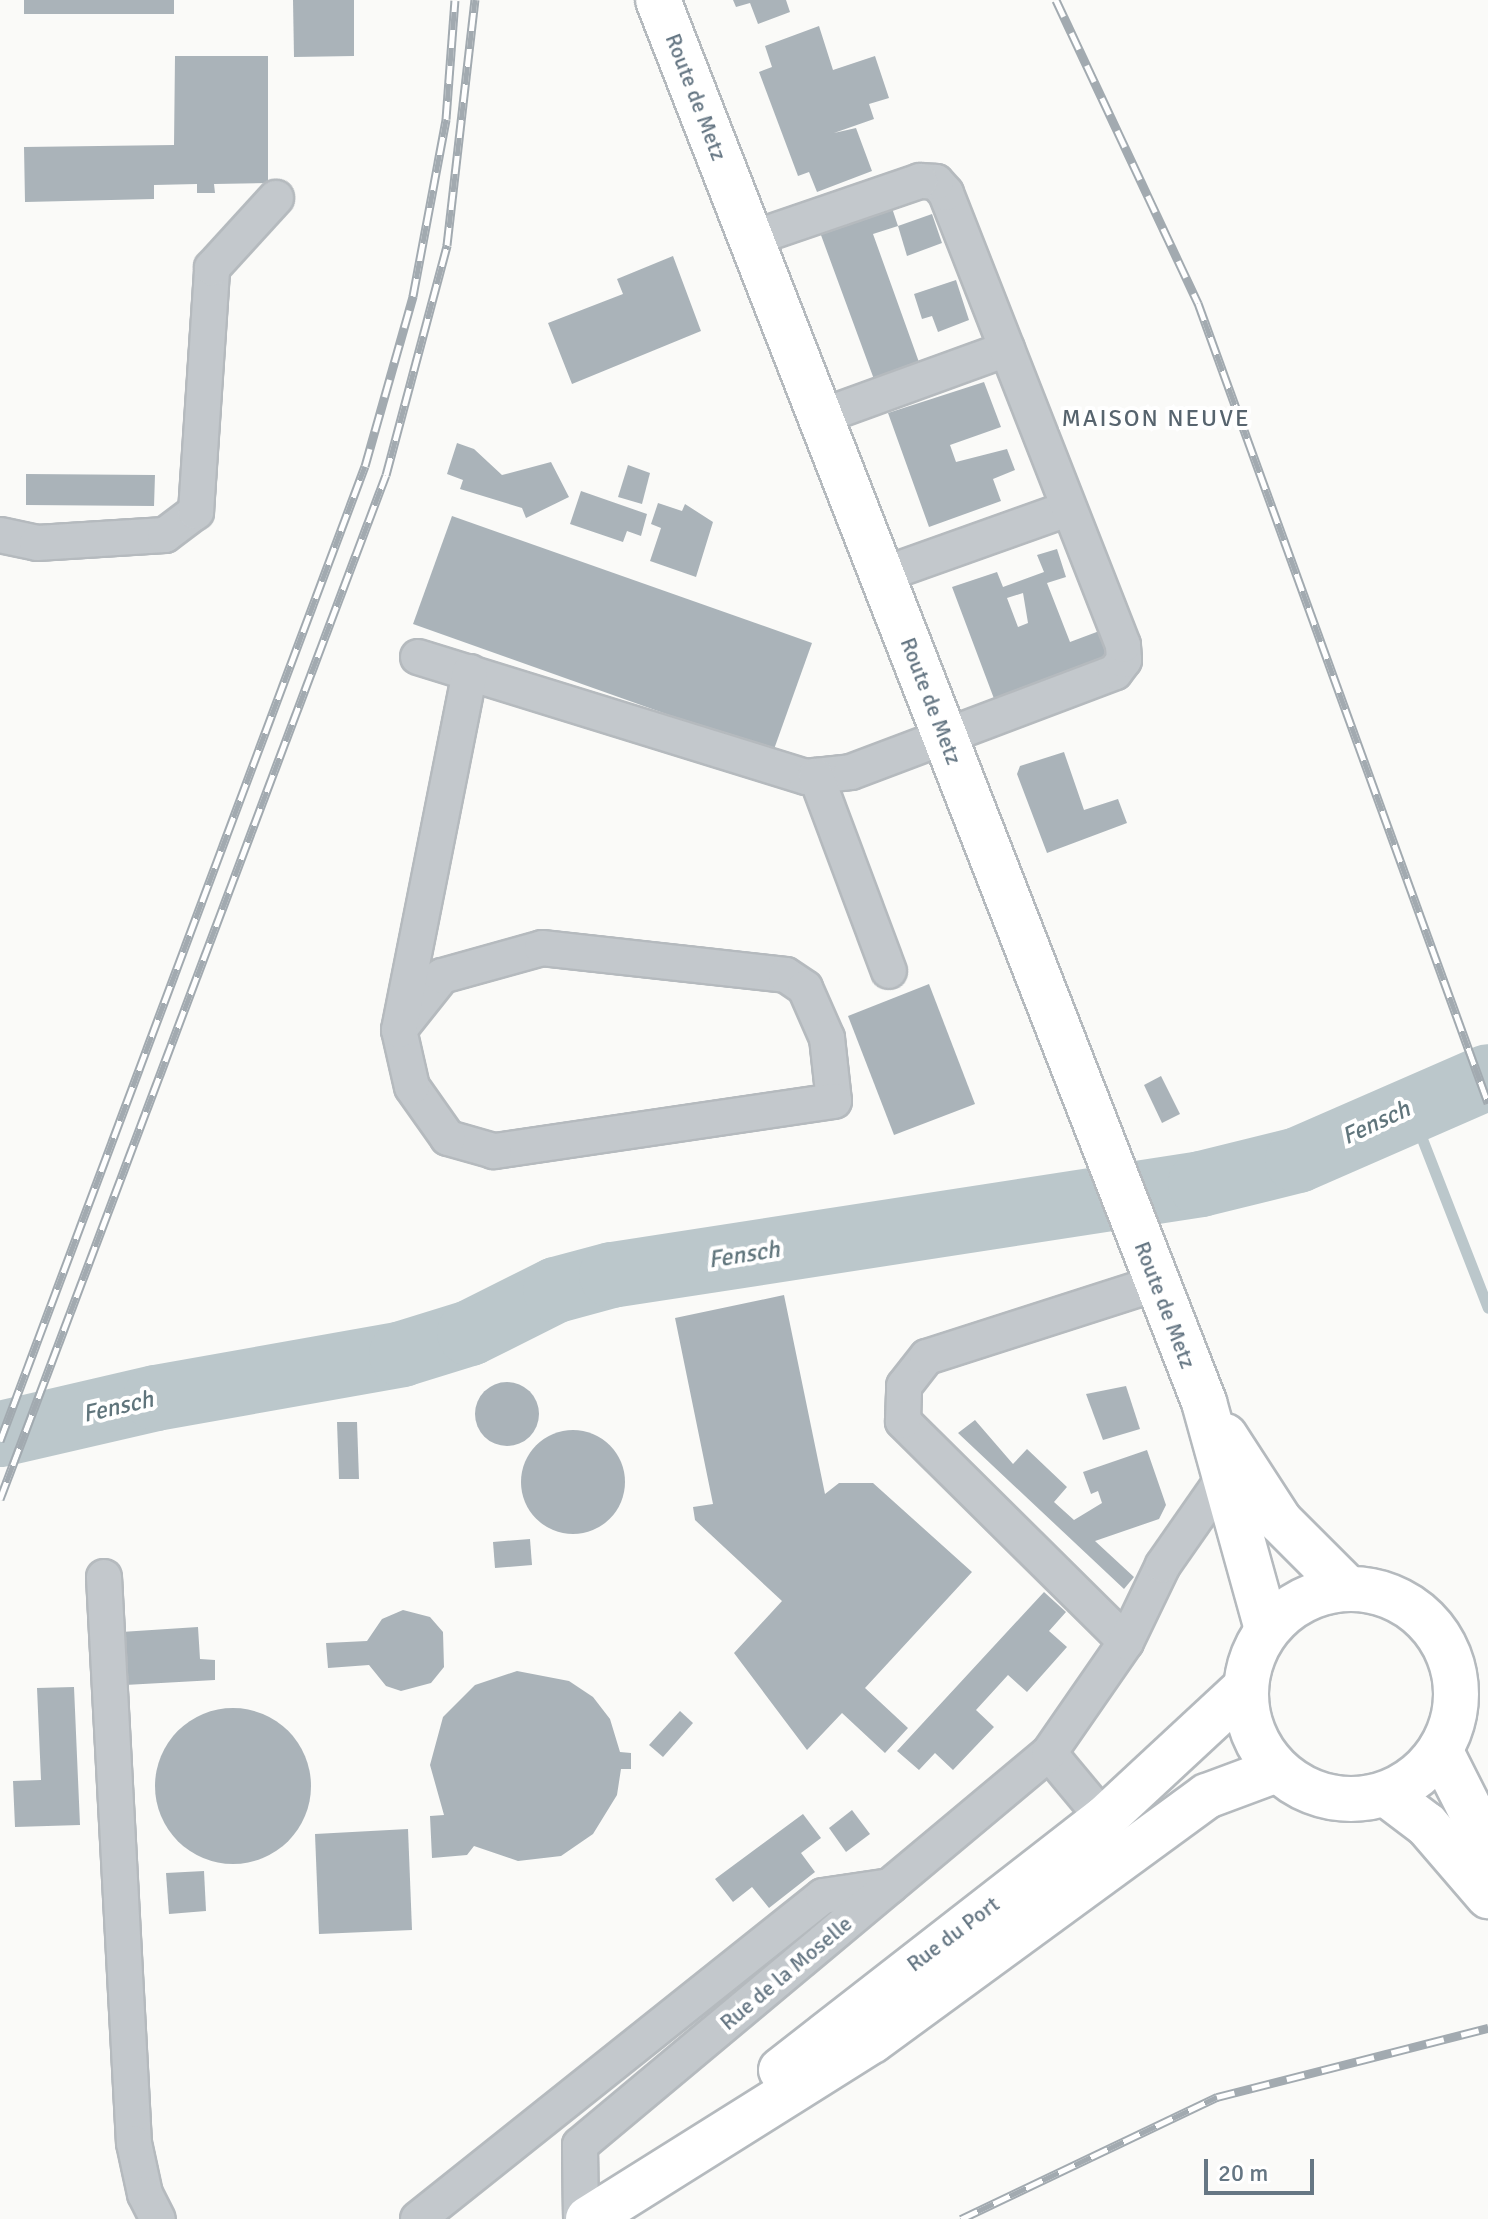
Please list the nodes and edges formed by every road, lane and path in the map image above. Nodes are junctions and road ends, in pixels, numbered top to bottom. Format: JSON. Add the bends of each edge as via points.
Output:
{"nodes":[{"id":1,"x":658,"y":0,"type":"edge"},
{"id":2,"x":276,"y":198,"type":"dead end"},
{"id":3,"x":751,"y":239,"type":"junction"},
{"id":4,"x":1007,"y":349,"type":"junction"},
{"id":5,"x":820,"y":417,"type":"junction"},
{"id":6,"x":1067,"y":509,"type":"junction"},
{"id":7,"x":0,"y":535,"type":"edge"},
{"id":8,"x":882,"y":575,"type":"junction"},
{"id":9,"x":418,"y":657,"type":"dead end"},
{"id":10,"x":470,"y":672,"type":"junction"},
{"id":11,"x":946,"y":739,"type":"junction"},
{"id":12,"x":816,"y":776,"type":"junction"},
{"id":13,"x":889,"y":971,"type":"dead end"},
{"id":14,"x":399,"y":1030,"type":"junction"},
{"id":15,"x":1157,"y":1283,"type":"junction"},
{"id":16,"x":1204,"y":1402,"type":"junction"},
{"id":17,"x":1223,"y":1479,"type":"junction"},
{"id":18,"x":104,"y":1577,"type":"dead end"},
{"id":19,"x":1348,"y":1589,"type":"junction"},
{"id":20,"x":1267,"y":1629,"type":"junction"},
{"id":21,"x":1126,"y":1642,"type":"junction"},
{"id":22,"x":1245,"y":1688,"type":"junction"},
{"id":23,"x":1440,"y":1750,"type":"junction"},
{"id":24,"x":1049,"y":1753,"type":"junction"},
{"id":25,"x":1277,"y":1770,"type":"junction"},
{"id":26,"x":1386,"y":1794,"type":"junction"},
{"id":27,"x":1104,"y":1819,"type":"junction"},
{"id":28,"x":1488,"y":1845,"type":"edge"},
{"id":29,"x":890,"y":1886,"type":"junction"},
{"id":30,"x":1488,"y":1896,"type":"edge"},
{"id":31,"x":872,"y":2041,"type":"junction"},
{"id":32,"x":656,"y":2174,"type":"junction"},
{"id":33,"x":158,"y":2219,"type":"edge"},
{"id":34,"x":418,"y":2219,"type":"edge"},
{"id":35,"x":581,"y":2219,"type":"edge"},
{"id":36,"x":588,"y":2219,"type":"edge"}],
"edges":[{"from":1,"to":3,"type":"main road","name":"Route de Metz"},
{"from":2,"to":7,"type":"street","via":[[212,268],[196,512],[165,535],[37,543]]},
{"from":3,"to":4,"type":"street","via":[[920,181],[936,182],[946,193]]},
{"from":3,"to":5,"type":"main road","name":"Route de Metz"},
{"from":4,"to":5,"type":"street"},
{"from":4,"to":6,"type":"street"},
{"from":5,"to":8,"type":"main road","name":"Route de Metz"},
{"from":6,"to":8,"type":"street"},
{"from":6,"to":11,"type":"street","via":[[1124,660],[1100,683]]},
{"from":8,"to":11,"type":"main road","name":"Route de Metz"},
{"from":9,"to":10,"type":"street"},
{"from":10,"to":12,"type":"street"},
{"from":10,"to":14,"type":"street"},
{"from":11,"to":12,"type":"street","via":[[851,772]]},
{"from":11,"to":15,"type":"main road","name":"Route de Metz"},
{"from":12,"to":13,"type":"street"},
{"from":14,"to":14,"type":"street","via":[[412,1087],[448,1138],[494,1151],[834,1101],[827,1038],[805,988],[786,975],[542,948],[442,976]]},
{"from":15,"to":16,"type":"main road","name":"Route de Metz"},
{"from":15,"to":21,"type":"street","via":[[927,1357],[904,1386],[903,1421]]},
{"from":16,"to":17,"type":"main road","name":"Route de Metz"},
{"from":16,"to":19,"type":"main road","name":"Route de Metz","via":[[1280,1521]]},
{"from":17,"to":20,"type":"main road","name":"Route de Metz"},
{"from":17,"to":21,"type":"street","name":"Rue de la Moselle","via":[[1163,1565]]},
{"from":18,"to":33,"type":"street","via":[[134,2143]]},
{"from":19,"to":20,"type":"main road","via":[[1289,1608]]},
{"from":19,"to":23,"type":"main road","via":[[1402,1602],[1441,1640],[1456,1694]]},
{"from":20,"to":22,"type":"main road","via":[[1251,1657]]},
{"from":21,"to":24,"type":"street","name":"Rue de la Moselle"},
{"from":22,"to":25,"type":"main road","via":[[1253,1732]]},
{"from":22,"to":27,"type":"main road","name":"Rue du Port"},
{"from":23,"to":26,"type":"main road","via":[[1407,1784]]},
{"from":23,"to":28,"type":"main road"},
{"from":24,"to":27,"type":"street"},
{"from":24,"to":29,"type":"street","name":"Rue de la Moselle"},
{"from":25,"to":26,"type":"main road","via":[[1328,1798]]},
{"from":25,"to":31,"type":"main road","name":"Rue du Port","via":[[1207,1796]]},
{"from":26,"to":30,"type":"main road","via":[[1427,1825]]},
{"from":27,"to":31,"type":"main road","via":[[1098,1857],[931,1981]]},
{"from":27,"to":32,"type":"main road","name":"Rue du Port","via":[[854,2010]]},
{"from":29,"to":34,"type":"street","via":[[823,1896]]},
{"from":29,"to":35,"type":"street","name":"Rue de la Moselle","via":[[580,2145]]},
{"from":31,"to":32,"type":"main road","name":"Rue du Port"},
{"from":32,"to":36,"type":"main road","name":"Rue du Port"}]}
